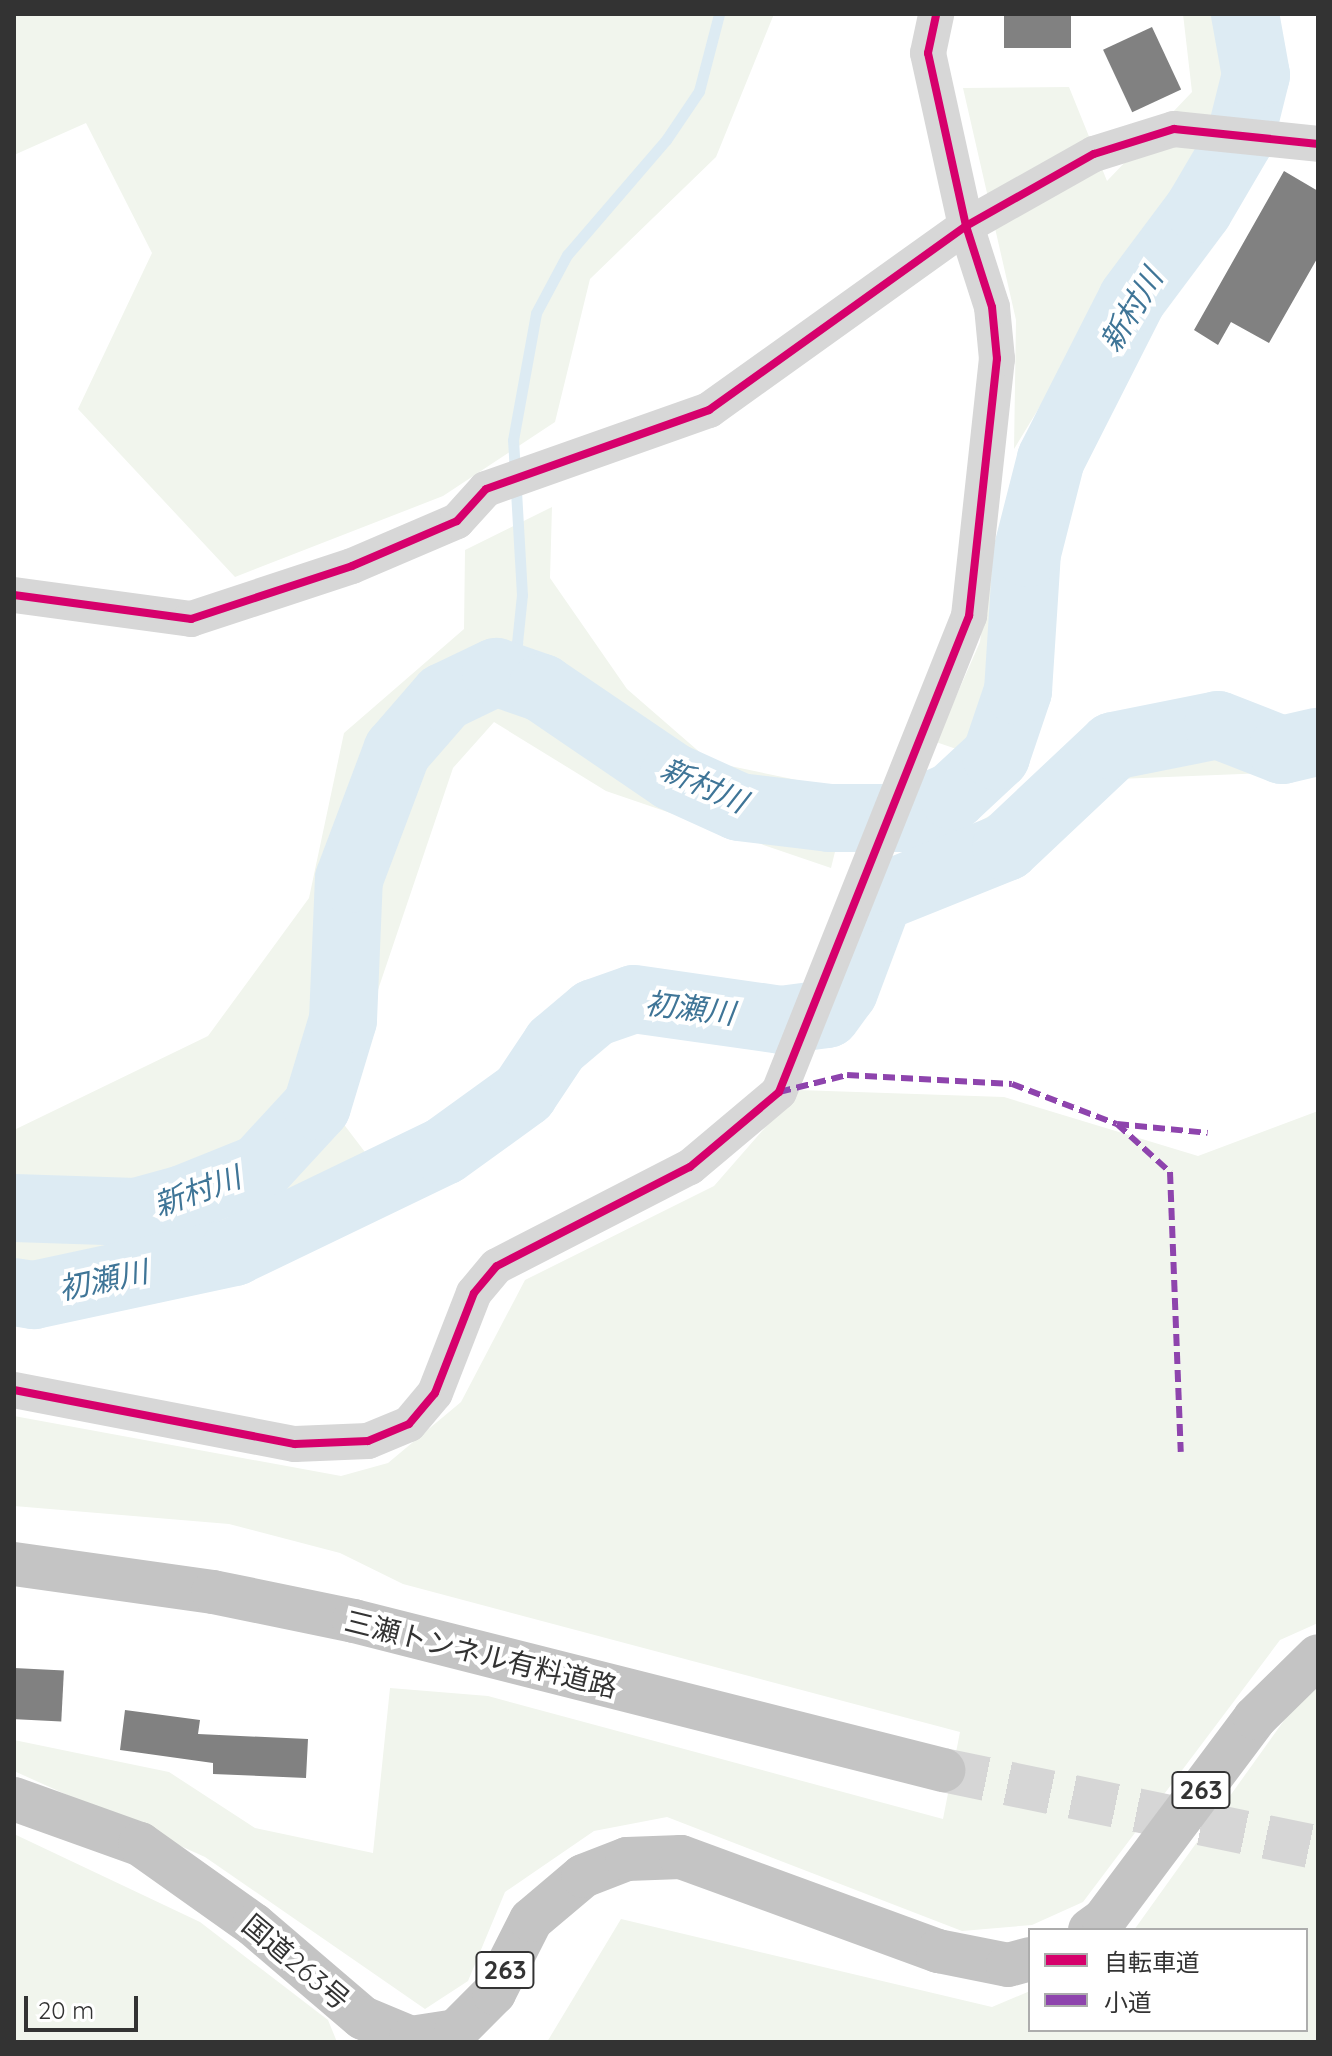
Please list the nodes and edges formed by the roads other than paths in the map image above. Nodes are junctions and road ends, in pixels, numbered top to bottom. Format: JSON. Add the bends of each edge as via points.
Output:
{"nodes":[{"id":1,"x":936,"y":14,"type":"edge"},
{"id":2,"x":1301,"y":143,"type":"edge"},
{"id":3,"x":966,"y":226,"type":"junction"},
{"id":4,"x":14,"y":595,"type":"edge"},
{"id":5,"x":14,"y":1390,"type":"edge"},
{"id":6,"x":14,"y":1564,"type":"edge"},
{"id":7,"x":1318,"y":1656,"type":"edge"},
{"id":8,"x":943,"y":1770,"type":"tunnel mouth"},
{"id":9,"x":14,"y":1799,"type":"edge"},
{"id":10,"x":1093,"y":1928,"type":"edge"},
{"id":11,"x":1028,"y":1960,"type":"edge"}],
"edges":[{"from":1,"to":3,"type":"street","via":[[928,53]]},
{"from":2,"to":3,"type":"street","via":[[1174,129],[1094,154]]},
{"from":3,"to":4,"type":"street","via":[[709,410],[486,489],[457,521],[352,566],[191,619]]},
{"from":3,"to":5,"type":"street","via":[[992,307],[997,359],[969,616],[813,995],[779,1092],[690,1167],[497,1266],[474,1293],[435,1393],[409,1424],[368,1441],[295,1444]]},
{"from":6,"to":8,"type":"highway","name":"三瀬トンネル有料道路","via":[[213,1592],[354,1621]]},
{"from":7,"to":10,"type":"highway","number":"263","via":[[1255,1718]]},
{"from":9,"to":11,"type":"highway","name":"国道263号","number":"263","via":[[140,1844],[254,1925],[363,2018],[411,2038],[456,2031],[494,1993],[531,1920],[583,1876],[627,1859],[681,1857],[938,1951],[1008,1965]]}]}
